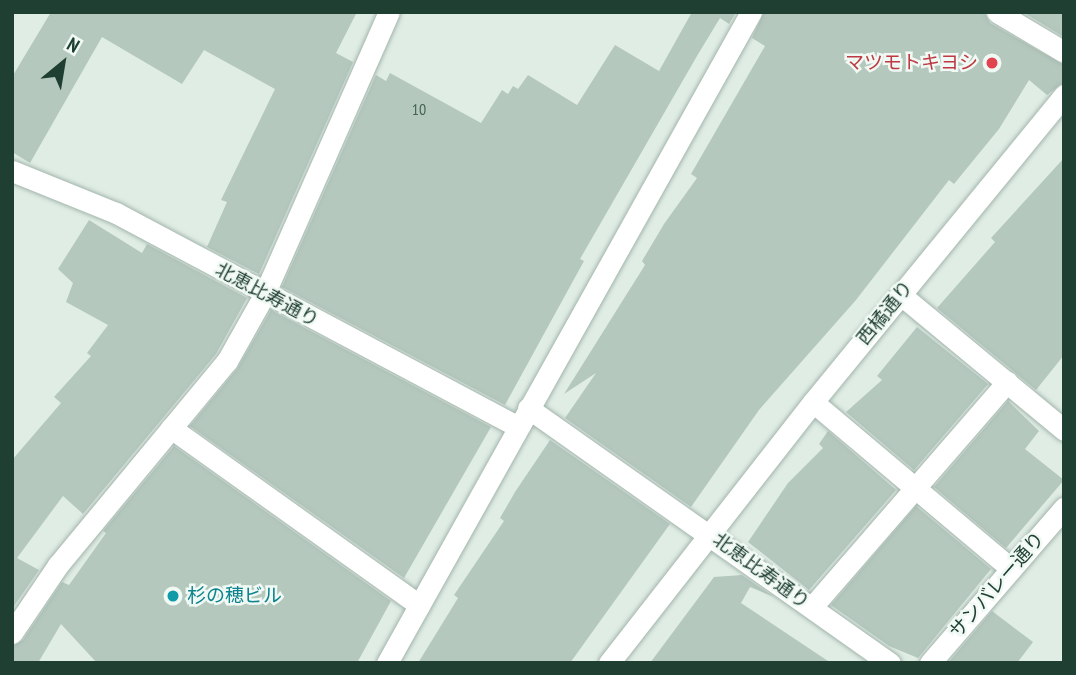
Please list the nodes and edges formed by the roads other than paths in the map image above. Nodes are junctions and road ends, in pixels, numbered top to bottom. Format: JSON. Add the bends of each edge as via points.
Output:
{"nodes":[{"id":1,"x":389,"y":12,"type":"edge"},
{"id":2,"x":751,"y":12,"type":"edge"},
{"id":3,"x":997,"y":12,"type":"edge"},
{"id":4,"x":1064,"y":52,"type":"edge"},
{"id":5,"x":1064,"y":94,"type":"edge"},
{"id":6,"x":12,"y":170,"type":"edge"},
{"id":7,"x":264,"y":295,"type":"junction"},
{"id":8,"x":901,"y":295,"type":"junction"},
{"id":9,"x":1007,"y":382,"type":"junction"},
{"id":10,"x":813,"y":402,"type":"junction"},
{"id":11,"x":523,"y":417,"type":"junction"},
{"id":12,"x":171,"y":428,"type":"junction"},
{"id":13,"x":1064,"y":429,"type":"edge"},
{"id":14,"x":916,"y":489,"type":"junction"},
{"id":15,"x":1064,"y":508,"type":"edge"},
{"id":16,"x":708,"y":533,"type":"junction"},
{"id":17,"x":1012,"y":569,"type":"junction"},
{"id":18,"x":419,"y":606,"type":"junction"},
{"id":19,"x":812,"y":607,"type":"junction"},
{"id":20,"x":12,"y":633,"type":"edge"},
{"id":21,"x":387,"y":663,"type":"edge"},
{"id":22,"x":609,"y":663,"type":"edge"},
{"id":23,"x":890,"y":663,"type":"edge"},
{"id":24,"x":930,"y":663,"type":"edge"}],
"edges":[{"from":1,"to":7,"type":"street"},
{"from":2,"to":11,"type":"street"},
{"from":3,"to":4,"type":"street"},
{"from":5,"to":8,"type":"street","name":"西橘通り"},
{"from":6,"to":7,"type":"street","name":"北恵比寿通り","via":[[116,213]]},
{"from":7,"to":11,"type":"street","name":"北恵比寿通り"},
{"from":7,"to":12,"type":"street","via":[[227,361]]},
{"from":8,"to":9,"type":"street"},
{"from":8,"to":10,"type":"street","name":"西橘通り"},
{"from":9,"to":13,"type":"street"},
{"from":9,"to":14,"type":"street"},
{"from":10,"to":14,"type":"street"},
{"from":10,"to":16,"type":"street","name":"西橘通り"},
{"from":11,"to":16,"type":"street","name":"北恵比寿通り"},
{"from":11,"to":18,"type":"street"},
{"from":12,"to":18,"type":"street"},
{"from":12,"to":20,"type":"street","via":[[58,565]]},
{"from":14,"to":17,"type":"street"},
{"from":14,"to":19,"type":"street"},
{"from":15,"to":17,"type":"street","name":"サンバレー通り"},
{"from":16,"to":19,"type":"street","name":"北恵比寿通り"},
{"from":16,"to":22,"type":"street","name":"西橘通り"},
{"from":17,"to":24,"type":"street","name":"サンバレー通り"},
{"from":18,"to":21,"type":"street"},
{"from":19,"to":23,"type":"street","name":"北恵比寿通り"}]}
